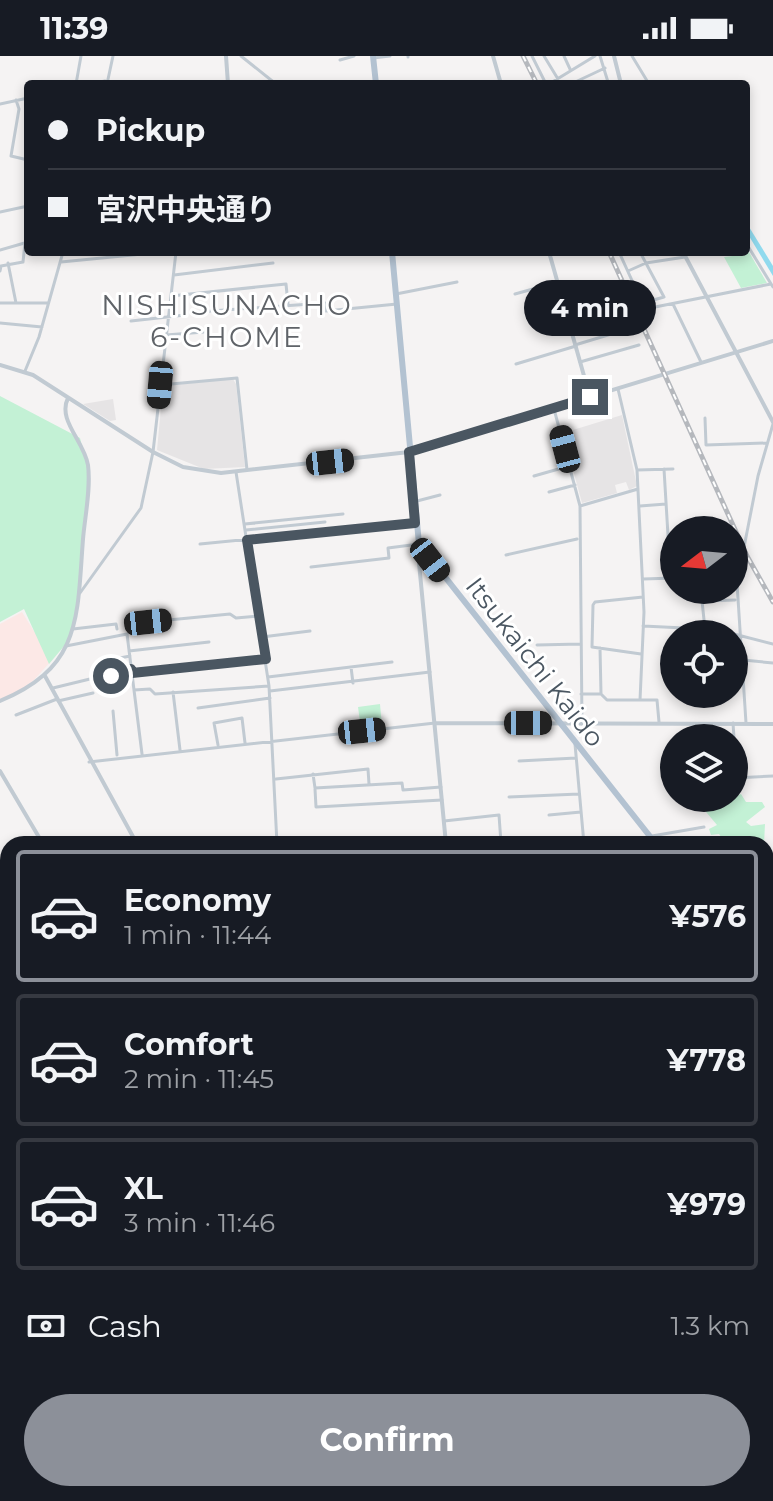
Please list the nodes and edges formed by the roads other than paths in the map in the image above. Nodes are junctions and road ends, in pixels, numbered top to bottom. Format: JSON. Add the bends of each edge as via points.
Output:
{"nodes":[{"id":1,"x":81,"y":56,"type":"edge"},
{"id":2,"x":113,"y":56,"type":"edge"},
{"id":3,"x":226,"y":56,"type":"edge"},
{"id":4,"x":241,"y":56,"type":"edge"},
{"id":5,"x":354,"y":56,"type":"edge"},
{"id":6,"x":390,"y":56,"type":"edge"},
{"id":7,"x":493,"y":56,"type":"edge"},
{"id":8,"x":532,"y":56,"type":"edge"},
{"id":9,"x":544,"y":56,"type":"edge"},
{"id":10,"x":564,"y":56,"type":"edge"},
{"id":11,"x":598,"y":56,"type":"edge"},
{"id":12,"x":614,"y":56,"type":"edge"},
{"id":13,"x":632,"y":56,"type":"edge"},
{"id":14,"x":373,"y":57,"type":"edge"},
{"id":15,"x":584,"y":58,"type":"edge"},
{"id":16,"x":340,"y":60,"type":"dead end"},
{"id":17,"x":605,"y":68,"type":"junction"},
{"id":18,"x":570,"y":69,"type":"junction"},
{"id":19,"x":557,"y":79,"type":"joint"},
{"id":20,"x":77,"y":80,"type":"edge"},
{"id":21,"x":107,"y":80,"type":"edge"},
{"id":22,"x":228,"y":80,"type":"edge"},
{"id":23,"x":271,"y":80,"type":"edge"},
{"id":24,"x":376,"y":80,"type":"edge"},
{"id":25,"x":500,"y":80,"type":"edge"},
{"id":26,"x":545,"y":80,"type":"edge"},
{"id":27,"x":580,"y":80,"type":"edge"},
{"id":28,"x":608,"y":80,"type":"edge"},
{"id":29,"x":620,"y":80,"type":"edge"},
{"id":30,"x":647,"y":80,"type":"edge"},
{"id":31,"x":24,"y":99,"type":"edge"},
{"id":32,"x":16,"y":100,"type":"junction"},
{"id":33,"x":0,"y":104,"type":"edge"},
{"id":34,"x":24,"y":159,"type":"edge"},
{"id":35,"x":24,"y":207,"type":"edge"},
{"id":36,"x":0,"y":212,"type":"edge"},
{"id":37,"x":24,"y":244,"type":"edge"},
{"id":38,"x":0,"y":250,"type":"edge"},
{"id":39,"x":750,"y":250,"type":"edge"},
{"id":40,"x":24,"y":256,"type":"edge"},
{"id":41,"x":62,"y":256,"type":"edge"},
{"id":42,"x":122,"y":256,"type":"edge"},
{"id":43,"x":176,"y":256,"type":"edge"},
{"id":44,"x":392,"y":256,"type":"edge"},
{"id":45,"x":550,"y":256,"type":"edge"},
{"id":46,"x":621,"y":256,"type":"edge"},
{"id":47,"x":642,"y":256,"type":"edge"},
{"id":48,"x":666,"y":256,"type":"edge"},
{"id":49,"x":678,"y":256,"type":"edge"},
{"id":50,"x":685,"y":256,"type":"edge"},
{"id":51,"x":667,"y":260,"type":"junction"},
{"id":52,"x":61,"y":262,"type":"junction"},
{"id":53,"x":8,"y":263,"type":"junction"},
{"id":54,"x":273,"y":263,"type":"dead end"},
{"id":55,"x":646,"y":263,"type":"junction"},
{"id":56,"x":0,"y":271,"type":"edge"},
{"id":57,"x":628,"y":271,"type":"junction"},
{"id":58,"x":174,"y":275,"type":"junction"},
{"id":59,"x":457,"y":282,"type":"dead end"},
{"id":60,"x":558,"y":282,"type":"junction"},
{"id":61,"x":772,"y":286,"type":"edge"},
{"id":62,"x":396,"y":294,"type":"junction"},
{"id":63,"x":515,"y":294,"type":"dead end"},
{"id":64,"x":171,"y":296,"type":"junction"},
{"id":65,"x":707,"y":298,"type":"junction"},
{"id":66,"x":0,"y":303,"type":"edge"},
{"id":67,"x":16,"y":303,"type":"junction"},
{"id":68,"x":49,"y":303,"type":"junction"},
{"id":69,"x":642,"y":303,"type":"junction"},
{"id":70,"x":397,"y":304,"type":"junction"},
{"id":71,"x":673,"y":304,"type":"junction"},
{"id":72,"x":288,"y":306,"type":"junction"},
{"id":73,"x":197,"y":312,"type":"dead end"},
{"id":74,"x":185,"y":315,"type":"dead end"},
{"id":75,"x":169,"y":317,"type":"junction"},
{"id":76,"x":131,"y":321,"type":"dead end"},
{"id":77,"x":0,"y":323,"type":"edge"},
{"id":78,"x":42,"y":327,"type":"junction"},
{"id":79,"x":629,"y":329,"type":"dead end"},
{"id":80,"x":204,"y":332,"type":"dead end"},
{"id":81,"x":166,"y":335,"type":"junction"},
{"id":82,"x":773,"y":341,"type":"edge"},
{"id":83,"x":576,"y":345,"type":"junction"},
{"id":84,"x":639,"y":345,"type":"dead end"},
{"id":85,"x":736,"y":353,"type":"junction"},
{"id":86,"x":580,"y":362,"type":"junction"},
{"id":87,"x":702,"y":363,"type":"junction"},
{"id":88,"x":516,"y":364,"type":"dead end"},
{"id":89,"x":0,"y":365,"type":"edge"},
{"id":90,"x":25,"y":371,"type":"junction"},
{"id":91,"x":160,"y":385,"type":"junction"},
{"id":92,"x":618,"y":389,"type":"junction"},
{"id":93,"x":590,"y":397,"type":"junction"},
{"id":94,"x":68,"y":398,"type":"junction"},
{"id":95,"x":554,"y":409,"type":"junction"},
{"id":96,"x":705,"y":418,"type":"dead end"},
{"id":97,"x":773,"y":423,"type":"edge"},
{"id":98,"x":767,"y":443,"type":"junction"},
{"id":99,"x":153,"y":452,"type":"junction"},
{"id":100,"x":409,"y":452,"type":"junction"},
{"id":101,"x":570,"y":466,"type":"junction"},
{"id":102,"x":664,"y":469,"type":"junction"},
{"id":103,"x":673,"y":469,"type":"dead end"},
{"id":104,"x":247,"y":470,"type":"junction"},
{"id":105,"x":637,"y":470,"type":"junction"},
{"id":106,"x":236,"y":472,"type":"junction"},
{"id":107,"x":534,"y":476,"type":"dead end"},
{"id":108,"x":575,"y":485,"type":"junction"},
{"id":109,"x":639,"y":489,"type":"junction"},
{"id":110,"x":549,"y":492,"type":"dead end"},
{"id":111,"x":440,"y":495,"type":"dead end"},
{"id":112,"x":414,"y":502,"type":"junction"},
{"id":113,"x":666,"y":504,"type":"junction"},
{"id":114,"x":580,"y":506,"type":"junction"},
{"id":115,"x":640,"y":506,"type":"junction"},
{"id":116,"x":343,"y":514,"type":"dead end"},
{"id":117,"x":667,"y":516,"type":"edge"},
{"id":118,"x":311,"y":517,"type":"junction"},
{"id":119,"x":325,"y":522,"type":"dead end"},
{"id":120,"x":415,"y":523,"type":"junction"},
{"id":121,"x":245,"y":524,"type":"junction"},
{"id":122,"x":311,"y":524,"type":"junction"},
{"id":123,"x":748,"y":526,"type":"edge"},
{"id":124,"x":246,"y":530,"type":"junction"},
{"id":125,"x":578,"y":538,"type":"junction"},
{"id":126,"x":247,"y":540,"type":"junction"},
{"id":127,"x":200,"y":544,"type":"dead end"},
{"id":128,"x":419,"y":544,"type":"junction"},
{"id":129,"x":425,"y":554,"type":"junction"},
{"id":130,"x":506,"y":555,"type":"dead end"},
{"id":131,"x":311,"y":567,"type":"dead end"},
{"id":132,"x":660,"y":578,"type":"edge"},
{"id":133,"x":643,"y":579,"type":"junction"},
{"id":134,"x":78,"y":596,"type":"junction"},
{"id":135,"x":643,"y":597,"type":"junction"},
{"id":136,"x":258,"y":616,"type":"junction"},
{"id":137,"x":148,"y":622,"type":"dead end"},
{"id":138,"x":643,"y":626,"type":"junction"},
{"id":139,"x":660,"y":627,"type":"edge"},
{"id":140,"x":73,"y":629,"type":"junction"},
{"id":141,"x":117,"y":629,"type":"dead end"},
{"id":142,"x":310,"y":631,"type":"dead end"},
{"id":143,"x":262,"y":637,"type":"junction"},
{"id":144,"x":748,"y":637,"type":"edge"},
{"id":145,"x":209,"y":642,"type":"dead end"},
{"id":146,"x":580,"y":644,"type":"junction"},
{"id":147,"x":773,"y":644,"type":"edge"},
{"id":148,"x":537,"y":645,"type":"dead end"},
{"id":149,"x":66,"y":646,"type":"junction"},
{"id":150,"x":600,"y":648,"type":"junction"},
{"id":151,"x":129,"y":653,"type":"junction"},
{"id":152,"x":641,"y":654,"type":"junction"},
{"id":153,"x":266,"y":659,"type":"junction"},
{"id":154,"x":110,"y":660,"type":"dead end"},
{"id":155,"x":748,"y":660,"type":"edge"},
{"id":156,"x":392,"y":662,"type":"dead end"},
{"id":157,"x":773,"y":663,"type":"edge"},
{"id":158,"x":351,"y":667,"type":"junction"},
{"id":159,"x":131,"y":671,"type":"junction"},
{"id":160,"x":430,"y":672,"type":"junction"},
{"id":161,"x":45,"y":676,"type":"junction"},
{"id":162,"x":268,"y":677,"type":"junction"},
{"id":163,"x":353,"y":683,"type":"junction"},
{"id":164,"x":52,"y":689,"type":"junction"},
{"id":165,"x":269,"y":689,"type":"junction"},
{"id":166,"x":134,"y":690,"type":"junction"},
{"id":167,"x":173,"y":692,"type":"junction"},
{"id":168,"x":93,"y":693,"type":"dead end"},
{"id":169,"x":581,"y":694,"type":"junction"},
{"id":170,"x":601,"y":694,"type":"junction"},
{"id":171,"x":270,"y":698,"type":"junction"},
{"id":172,"x":57,"y":700,"type":"junction"},
{"id":173,"x":640,"y":700,"type":"junction"},
{"id":174,"x":0,"y":701,"type":"edge"},
{"id":175,"x":198,"y":708,"type":"dead end"},
{"id":176,"x":745,"y":708,"type":"edge"},
{"id":177,"x":113,"y":711,"type":"dead end"},
{"id":178,"x":16,"y":715,"type":"dead end"},
{"id":179,"x":435,"y":723,"type":"junction"},
{"id":180,"x":733,"y":723,"type":"joint"},
{"id":181,"x":746,"y":723,"type":"junction"},
{"id":182,"x":559,"y":724,"type":"junction"},
{"id":183,"x":582,"y":724,"type":"junction"},
{"id":184,"x":659,"y":724,"type":"junction"},
{"id":185,"x":773,"y":724,"type":"edge"},
{"id":186,"x":274,"y":740,"type":"junction"},
{"id":187,"x":245,"y":743,"type":"junction"},
{"id":188,"x":575,"y":744,"type":"junction"},
{"id":189,"x":218,"y":746,"type":"junction"},
{"id":190,"x":180,"y":750,"type":"junction"},
{"id":191,"x":142,"y":754,"type":"junction"},
{"id":192,"x":117,"y":756,"type":"junction"},
{"id":193,"x":576,"y":758,"type":"junction"},
{"id":194,"x":519,"y":761,"type":"dead end"},
{"id":195,"x":89,"y":762,"type":"junction"},
{"id":196,"x":0,"y":771,"type":"edge"},
{"id":197,"x":313,"y":774,"type":"junction"},
{"id":198,"x":773,"y":776,"type":"edge"},
{"id":199,"x":748,"y":777,"type":"edge"},
{"id":200,"x":276,"y":779,"type":"junction"},
{"id":201,"x":369,"y":785,"type":"junction"},
{"id":202,"x":441,"y":787,"type":"junction"},
{"id":203,"x":315,"y":788,"type":"junction"},
{"id":204,"x":579,"y":794,"type":"junction"},
{"id":205,"x":509,"y":797,"type":"dead end"},
{"id":206,"x":442,"y":800,"type":"junction"},
{"id":207,"x":581,"y":812,"type":"junction"},
{"id":208,"x":549,"y":815,"type":"dead end"},
{"id":209,"x":444,"y":821,"type":"junction"},
{"id":210,"x":704,"y":827,"type":"dead end"},
{"id":211,"x":38,"y":836,"type":"edge"},
{"id":212,"x":132,"y":836,"type":"edge"},
{"id":213,"x":277,"y":836,"type":"edge"},
{"id":214,"x":445,"y":836,"type":"edge"},
{"id":215,"x":500,"y":836,"type":"edge"},
{"id":216,"x":583,"y":836,"type":"edge"},
{"id":217,"x":649,"y":836,"type":"joint"}],
"edges":[{"from":1,"to":20,"type":"street"},
{"from":2,"to":21,"type":"street"},
{"from":3,"to":22,"type":"street"},
{"from":4,"to":23,"type":"street"},
{"from":5,"to":16,"type":"street"},
{"from":6,"to":14,"type":"street"},
{"from":7,"to":25,"type":"street"},
{"from":8,"to":26,"type":"street"},
{"from":9,"to":19,"type":"street"},
{"from":10,"to":18,"type":"street"},
{"from":11,"to":15,"type":"street"},
{"from":11,"to":17,"type":"street"},
{"from":12,"to":29,"type":"street"},
{"from":13,"to":30,"type":"street"},
{"from":14,"to":24,"type":"main road"},
{"from":15,"to":18,"type":"street"},
{"from":17,"to":27,"type":"street"},
{"from":17,"to":28,"type":"street"},
{"from":18,"to":19,"type":"street"},
{"from":31,"to":32,"type":"street"},
{"from":32,"to":33,"type":"street"},
{"from":32,"to":34,"type":"street","via":[[11,156]]},
{"from":35,"to":36,"type":"street"},
{"from":37,"to":38,"type":"street"},
{"from":39,"to":61,"type":"street"},
{"from":40,"to":53,"type":"street","via":[[23,262]]},
{"from":41,"to":52,"type":"street"},
{"from":42,"to":52,"type":"street"},
{"from":43,"to":58,"type":"street"},
{"from":44,"to":62,"type":"main road","name":"Itsukaichi Kaido"},
{"from":45,"to":60,"type":"street"},
{"from":46,"to":57,"type":"street"},
{"from":47,"to":55,"type":"street"},
{"from":48,"to":51,"type":"street"},
{"from":49,"to":51,"type":"street"},
{"from":50,"to":65,"type":"street"},
{"from":51,"to":55,"type":"street"},
{"from":52,"to":68,"type":"street"},
{"from":53,"to":56,"type":"street"},
{"from":53,"to":67,"type":"street"},
{"from":54,"to":58,"type":"street"},
{"from":55,"to":57,"type":"street"},
{"from":55,"to":69,"type":"street","via":[[664,297]]},
{"from":57,"to":69,"type":"street"},
{"from":58,"to":64,"type":"street"},
{"from":59,"to":62,"type":"street"},
{"from":60,"to":63,"type":"street"},
{"from":60,"to":83,"type":"street"},
{"from":61,"to":65,"type":"street"},
{"from":62,"to":70,"type":"main road","name":"Itsukaichi Kaido"},
{"from":64,"to":72,"type":"street","via":[[286,284]]},
{"from":64,"to":75,"type":"street"},
{"from":65,"to":71,"type":"street"},
{"from":65,"to":85,"type":"street"},
{"from":66,"to":67,"type":"street"},
{"from":67,"to":68,"type":"street"},
{"from":68,"to":78,"type":"street"},
{"from":69,"to":71,"type":"street","via":[[645,309]]},
{"from":70,"to":72,"type":"street","via":[[326,311],[325,303]]},
{"from":70,"to":100,"type":"main road","name":"Itsukaichi Kaido"},
{"from":71,"to":87,"type":"street"},
{"from":72,"to":73,"type":"street"},
{"from":74,"to":75,"type":"street"},
{"from":75,"to":76,"type":"street"},
{"from":75,"to":81,"type":"street"},
{"from":77,"to":78,"type":"street"},
{"from":78,"to":90,"type":"street"},
{"from":79,"to":83,"type":"street"},
{"from":80,"to":81,"type":"street"},
{"from":81,"to":91,"type":"street"},
{"from":82,"to":85,"type":"street"},
{"from":83,"to":86,"type":"street"},
{"from":83,"to":88,"type":"street"},
{"from":84,"to":86,"type":"street"},
{"from":85,"to":87,"type":"street"},
{"from":85,"to":97,"type":"street"},
{"from":86,"to":93,"type":"street"},
{"from":87,"to":92,"type":"street"},
{"from":89,"to":90,"type":"street"},
{"from":90,"to":94,"type":"street"},
{"from":91,"to":99,"type":"street"},
{"from":91,"to":104,"type":"street","via":[[237,378]]},
{"from":92,"to":93,"type":"street"},
{"from":92,"to":105,"type":"street"},
{"from":93,"to":95,"type":"street"},
{"from":94,"to":99,"type":"street"},
{"from":94,"to":134,"type":"street","via":[[68,424],[82,442],[89,473]]},
{"from":95,"to":100,"type":"street"},
{"from":95,"to":101,"type":"street"},
{"from":96,"to":98,"type":"street","via":[[706,445]]},
{"from":97,"to":98,"type":"street"},
{"from":98,"to":123,"type":"street"},
{"from":99,"to":106,"type":"street","via":[[193,470]]},
{"from":99,"to":134,"type":"street","via":[[139,515]]},
{"from":100,"to":104,"type":"street"},
{"from":100,"to":112,"type":"main road","name":"Itsukaichi Kaido"},
{"from":101,"to":107,"type":"street"},
{"from":101,"to":108,"type":"street"},
{"from":102,"to":103,"type":"street"},
{"from":102,"to":105,"type":"street"},
{"from":102,"to":113,"type":"street"},
{"from":104,"to":106,"type":"street"},
{"from":105,"to":109,"type":"street"},
{"from":106,"to":121,"type":"street"},
{"from":108,"to":110,"type":"street"},
{"from":108,"to":114,"type":"street"},
{"from":109,"to":114,"type":"street"},
{"from":109,"to":115,"type":"street"},
{"from":111,"to":112,"type":"street"},
{"from":112,"to":120,"type":"main road","name":"Itsukaichi Kaido"},
{"from":113,"to":115,"type":"street"},
{"from":113,"to":117,"type":"street"},
{"from":114,"to":125,"type":"street"},
{"from":115,"to":133,"type":"street"},
{"from":116,"to":118,"type":"street"},
{"from":118,"to":121,"type":"street"},
{"from":118,"to":122,"type":"street"},
{"from":119,"to":122,"type":"street"},
{"from":120,"to":126,"type":"street"},
{"from":120,"to":128,"type":"main road","name":"Itsukaichi Kaido"},
{"from":121,"to":124,"type":"street"},
{"from":122,"to":124,"type":"street"},
{"from":124,"to":126,"type":"street"},
{"from":125,"to":130,"type":"street"},
{"from":125,"to":146,"type":"street"},
{"from":126,"to":127,"type":"street"},
{"from":126,"to":136,"type":"street"},
{"from":128,"to":129,"type":"main road","name":"Itsukaichi Kaido"},
{"from":128,"to":131,"type":"street","via":[[388,548],[389,558]]},
{"from":129,"to":160,"type":"street","via":[[419,563]]},
{"from":129,"to":182,"type":"main road","name":"Itsukaichi Kaido"},
{"from":132,"to":133,"type":"street"},
{"from":133,"to":135,"type":"street"},
{"from":134,"to":140,"type":"street"},
{"from":135,"to":138,"type":"street"},
{"from":135,"to":150,"type":"street","via":[[595,602],[592,647]]},
{"from":136,"to":137,"type":"street"},
{"from":136,"to":143,"type":"street"},
{"from":138,"to":139,"type":"street"},
{"from":138,"to":152,"type":"street"},
{"from":140,"to":141,"type":"street","via":[[116,624]]},
{"from":140,"to":149,"type":"street"},
{"from":142,"to":143,"type":"street"},
{"from":143,"to":153,"type":"street"},
{"from":144,"to":147,"type":"street"},
{"from":145,"to":151,"type":"street"},
{"from":146,"to":148,"type":"street"},
{"from":146,"to":169,"type":"street"},
{"from":149,"to":151,"type":"street","via":[[127,634]]},
{"from":149,"to":161,"type":"street"},
{"from":150,"to":152,"type":"street"},
{"from":150,"to":170,"type":"street"},
{"from":151,"to":154,"type":"street"},
{"from":151,"to":159,"type":"street"},
{"from":152,"to":173,"type":"street"},
{"from":153,"to":159,"type":"street"},
{"from":153,"to":162,"type":"street"},
{"from":155,"to":157,"type":"street"},
{"from":156,"to":158,"type":"street"},
{"from":158,"to":162,"type":"street"},
{"from":158,"to":163,"type":"street"},
{"from":159,"to":164,"type":"street"},
{"from":159,"to":166,"type":"street"},
{"from":160,"to":163,"type":"street"},
{"from":160,"to":179,"type":"street"},
{"from":161,"to":164,"type":"street"},
{"from":161,"to":174,"type":"street"},
{"from":162,"to":165,"type":"street"},
{"from":163,"to":165,"type":"street"},
{"from":164,"to":172,"type":"street"},
{"from":165,"to":167,"type":"street"},
{"from":165,"to":171,"type":"street"},
{"from":166,"to":167,"type":"street"},
{"from":166,"to":191,"type":"street"},
{"from":167,"to":190,"type":"street"},
{"from":168,"to":172,"type":"street"},
{"from":169,"to":170,"type":"street"},
{"from":169,"to":183,"type":"street"},
{"from":170,"to":173,"type":"street","via":[[607,700]]},
{"from":171,"to":175,"type":"street"},
{"from":171,"to":186,"type":"street"},
{"from":172,"to":178,"type":"street"},
{"from":172,"to":195,"type":"street"},
{"from":173,"to":184,"type":"street","via":[[657,700]]},
{"from":176,"to":181,"type":"street"},
{"from":177,"to":192,"type":"street"},
{"from":179,"to":182,"type":"street"},
{"from":179,"to":186,"type":"street"},
{"from":179,"to":202,"type":"street"},
{"from":180,"to":181,"type":"street"},
{"from":180,"to":184,"type":"street"},
{"from":181,"to":185,"type":"street"},
{"from":182,"to":183,"type":"street"},
{"from":182,"to":188,"type":"main road","name":"Itsukaichi Kaido"},
{"from":183,"to":184,"type":"street"},
{"from":186,"to":187,"type":"street"},
{"from":186,"to":200,"type":"street"},
{"from":187,"to":189,"type":"street"},
{"from":187,"to":189,"type":"street","via":[[242,718],[214,723]]},
{"from":188,"to":193,"type":"street"},
{"from":188,"to":217,"type":"main road","name":"Itsukaichi Kaido"},
{"from":189,"to":190,"type":"street"},
{"from":190,"to":191,"type":"street"},
{"from":191,"to":192,"type":"street"},
{"from":192,"to":195,"type":"street"},
{"from":193,"to":194,"type":"street"},
{"from":193,"to":204,"type":"street"},
{"from":195,"to":212,"type":"street"},
{"from":196,"to":211,"type":"street"},
{"from":197,"to":200,"type":"street"},
{"from":197,"to":201,"type":"street","via":[[368,769]]},
{"from":197,"to":203,"type":"street"},
{"from":198,"to":199,"type":"street"},
{"from":200,"to":213,"type":"street"},
{"from":201,"to":202,"type":"street","via":[[402,783],[403,790]]},
{"from":201,"to":203,"type":"street"},
{"from":202,"to":206,"type":"street"},
{"from":203,"to":206,"type":"street","via":[[316,807]]},
{"from":204,"to":205,"type":"street"},
{"from":204,"to":207,"type":"street"},
{"from":206,"to":209,"type":"street"},
{"from":207,"to":208,"type":"street"},
{"from":207,"to":216,"type":"street"},
{"from":209,"to":214,"type":"street"},
{"from":209,"to":215,"type":"street","via":[[499,815]]},
{"from":210,"to":217,"type":"street"}]}
